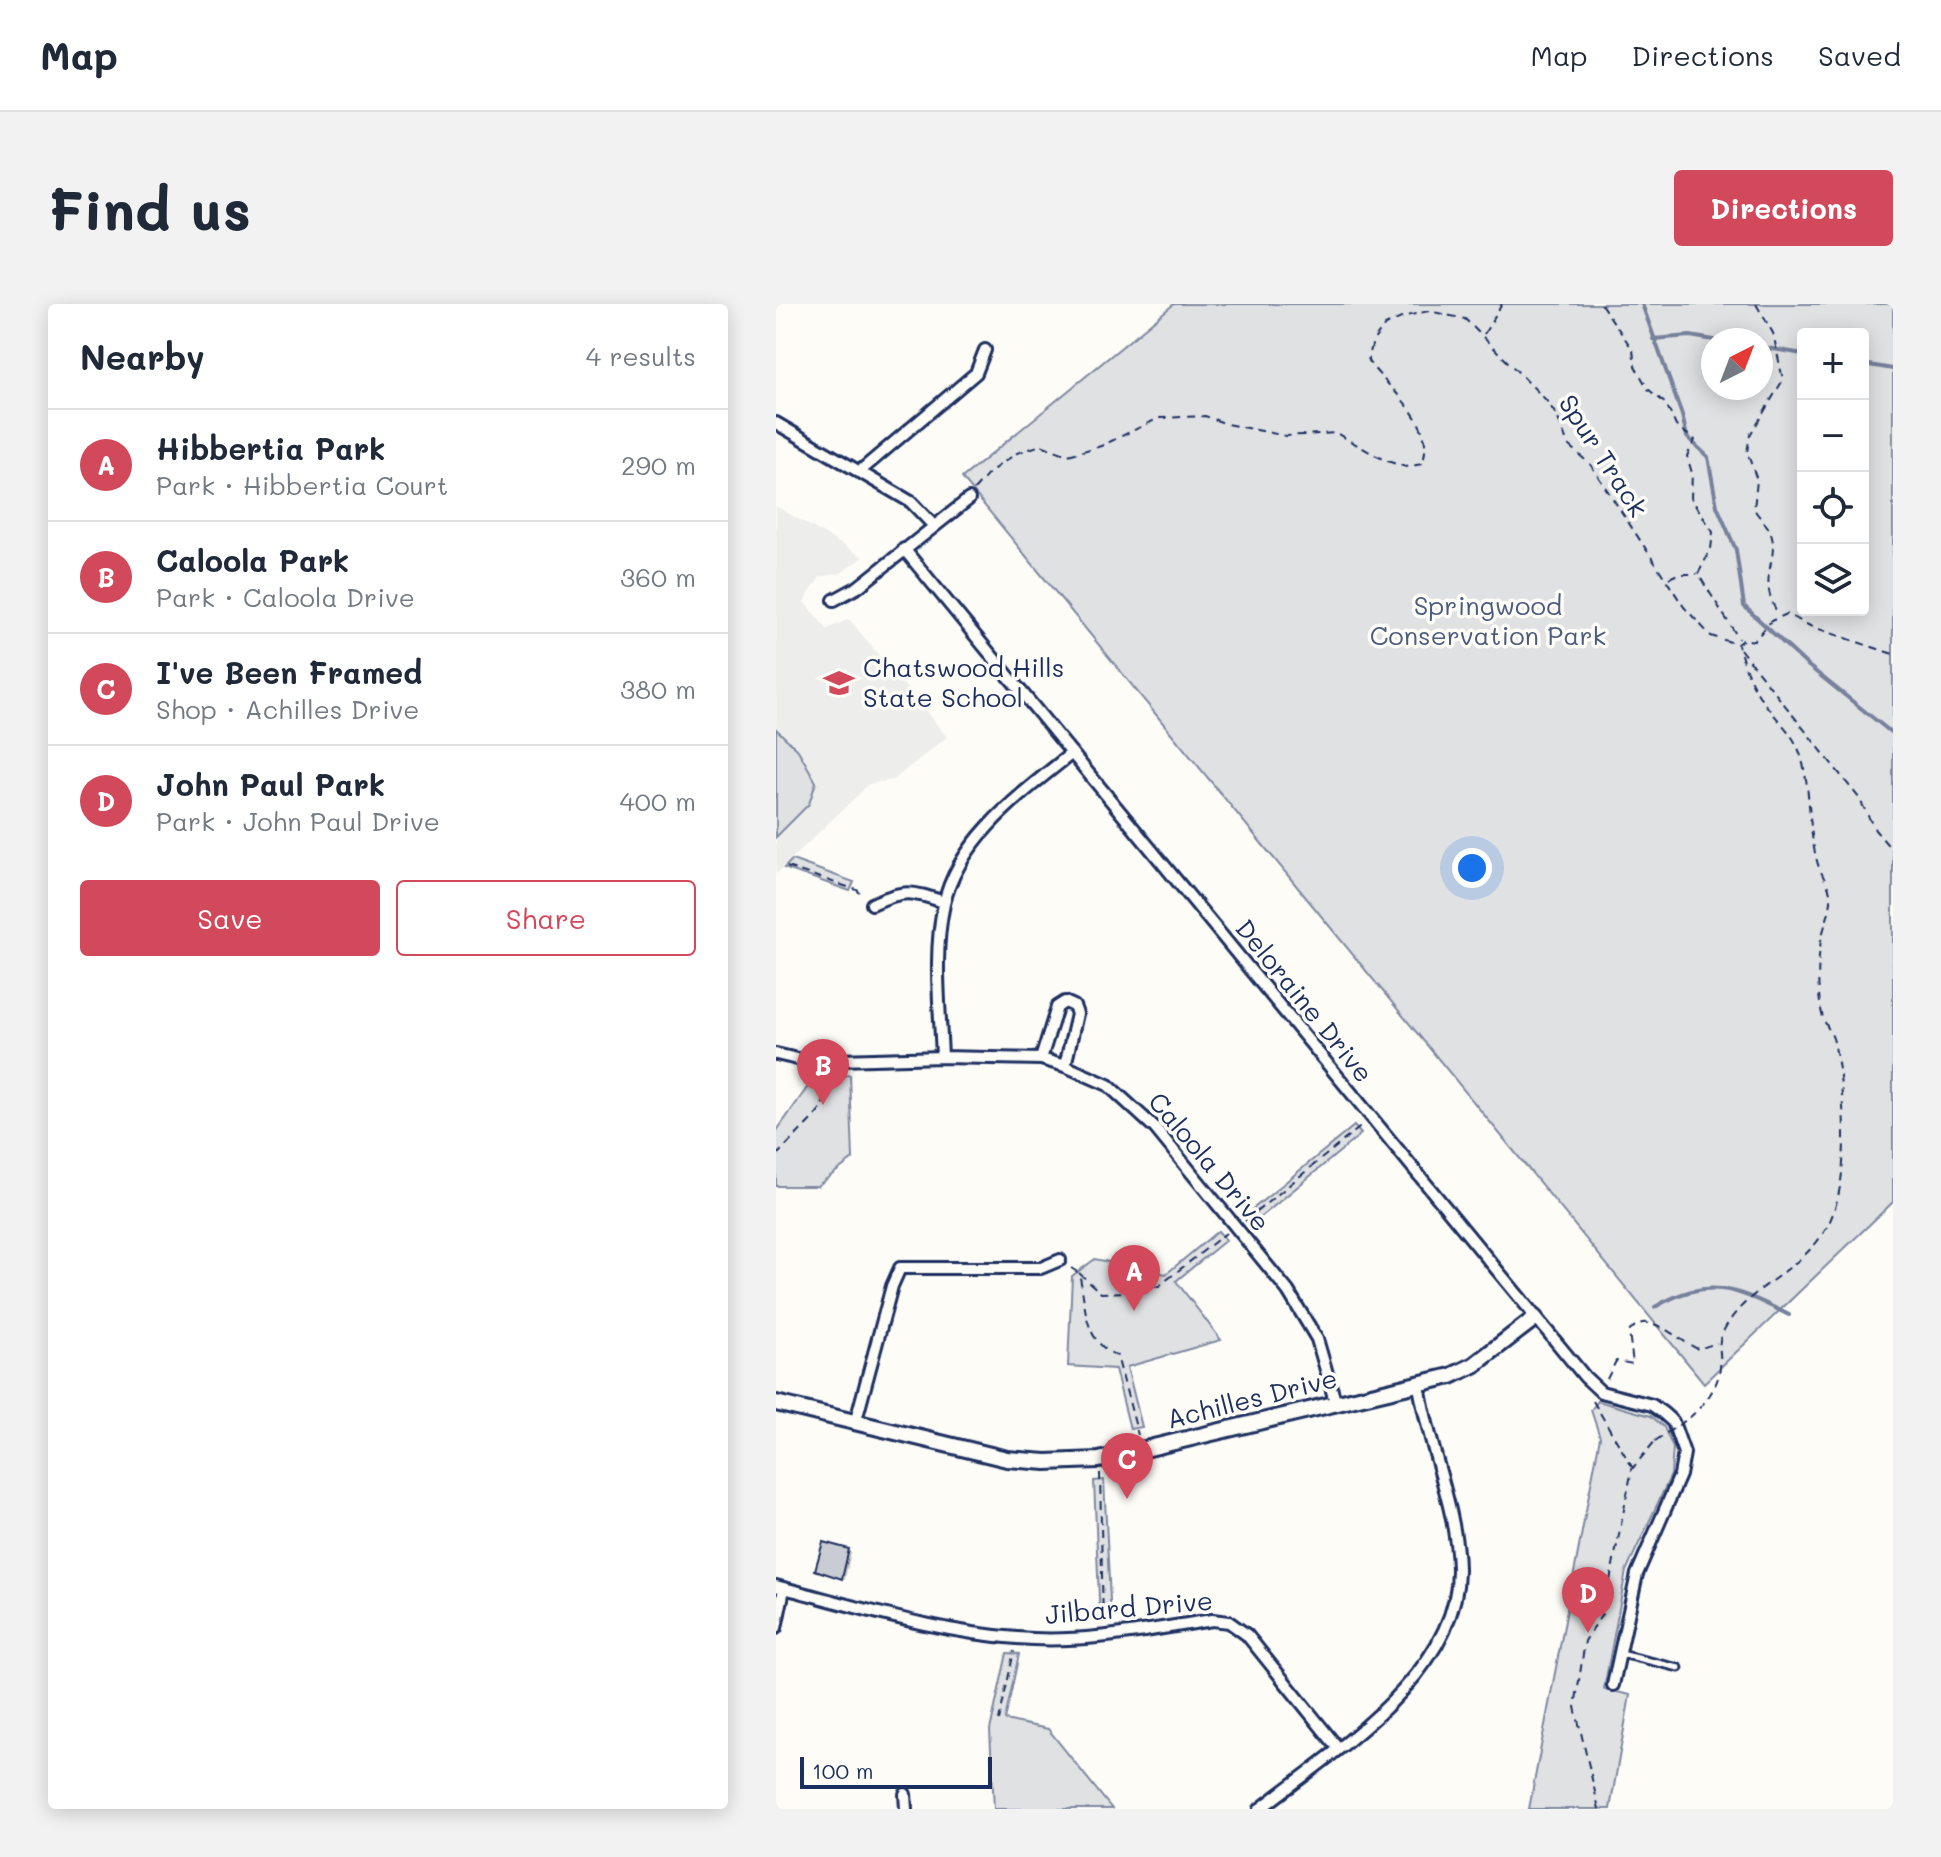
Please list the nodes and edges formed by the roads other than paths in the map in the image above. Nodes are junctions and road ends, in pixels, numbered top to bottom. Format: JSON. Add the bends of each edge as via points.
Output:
{"nodes":[{"id":1,"x":985,"y":350,"type":"dead end"},
{"id":2,"x":776,"y":423,"type":"edge"},
{"id":3,"x":859,"y":472,"type":"junction"},
{"id":4,"x":969,"y":499,"type":"road end"},
{"id":5,"x":933,"y":525,"type":"junction"},
{"id":6,"x":904,"y":549,"type":"junction"},
{"id":7,"x":834,"y":600,"type":"dead end"},
{"id":8,"x":1072,"y":753,"type":"junction"},
{"id":9,"x":944,"y":902,"type":"junction"},
{"id":10,"x":872,"y":904,"type":"road end"},
{"id":11,"x":776,"y":1054,"type":"edge"},
{"id":12,"x":942,"y":1057,"type":"junction"},
{"id":13,"x":1041,"y":1059,"type":"junction"},
{"id":14,"x":1065,"y":1066,"type":"junction"},
{"id":15,"x":1060,"y":1260,"type":"road end"},
{"id":16,"x":1535,"y":1318,"type":"junction"},
{"id":17,"x":1419,"y":1385,"type":"junction"},
{"id":18,"x":1335,"y":1401,"type":"junction"},
{"id":19,"x":776,"y":1403,"type":"edge"},
{"id":20,"x":855,"y":1424,"type":"junction"},
{"id":21,"x":780,"y":1588,"type":"edge"},
{"id":22,"x":776,"y":1628,"type":"edge"},
{"id":23,"x":1620,"y":1654,"type":"junction"},
{"id":24,"x":1679,"y":1668,"type":"dead end"},
{"id":25,"x":1613,"y":1685,"type":"dead end"},
{"id":26,"x":1338,"y":1748,"type":"junction"},
{"id":27,"x":905,"y":1794,"type":"dead end"},
{"id":28,"x":906,"y":1809,"type":"edge"},
{"id":29,"x":1260,"y":1809,"type":"edge"}],
"edges":[{"from":1,"to":3,"type":"street","via":[[976,373]]},
{"from":2,"to":3,"type":"street"},
{"from":3,"to":5,"type":"street","via":[[911,502]]},
{"from":4,"to":5,"type":"street"},
{"from":5,"to":6,"type":"street"},
{"from":6,"to":7,"type":"street"},
{"from":6,"to":8,"type":"street","name":"Deloraine Drive"},
{"from":8,"to":9,"type":"street","via":[[979,836]]},
{"from":8,"to":16,"type":"street","name":"Deloraine Drive"},
{"from":9,"to":10,"type":"street","via":[[911,891]]},
{"from":9,"to":12,"type":"street","via":[[939,954]]},
{"from":11,"to":12,"type":"street","name":"Caloola Drive","via":[[806,1061]]},
{"from":12,"to":13,"type":"street","name":"Caloola Drive"},
{"from":13,"to":14,"type":"street","name":"Caloola Drive"},
{"from":13,"to":14,"type":"street","via":[[1057,1007],[1065,1002],[1077,1014]]},
{"from":14,"to":18,"type":"street","name":"Caloola Drive","via":[[1108,1085],[1130,1103],[1288,1291],[1317,1339]]},
{"from":15,"to":20,"type":"street","via":[[1041,1268],[900,1268]]},
{"from":16,"to":17,"type":"street","name":"Achilles Drive","via":[[1474,1365]]},
{"from":16,"to":23,"type":"street","name":"Deloraine Drive","via":[[1601,1392],[1652,1405],[1673,1422],[1684,1453],[1680,1475],[1637,1574]]},
{"from":17,"to":18,"type":"street","name":"Achilles Drive"},
{"from":17,"to":26,"type":"street","via":[[1454,1536],[1456,1595],[1450,1621],[1409,1683]]},
{"from":18,"to":20,"type":"street","name":"Achilles Drive","via":[[1099,1460],[1007,1459]]},
{"from":19,"to":20,"type":"street","name":"Achilles Drive"},
{"from":21,"to":22,"type":"street"},
{"from":21,"to":26,"type":"street","name":"Jilbard Drive","via":[[920,1623],[1017,1638],[1104,1638],[1212,1620],[1229,1622],[1247,1635]]},
{"from":23,"to":24,"type":"lane"},
{"from":23,"to":25,"type":"street"},
{"from":26,"to":29,"type":"street"},
{"from":27,"to":28,"type":"street"}]}
